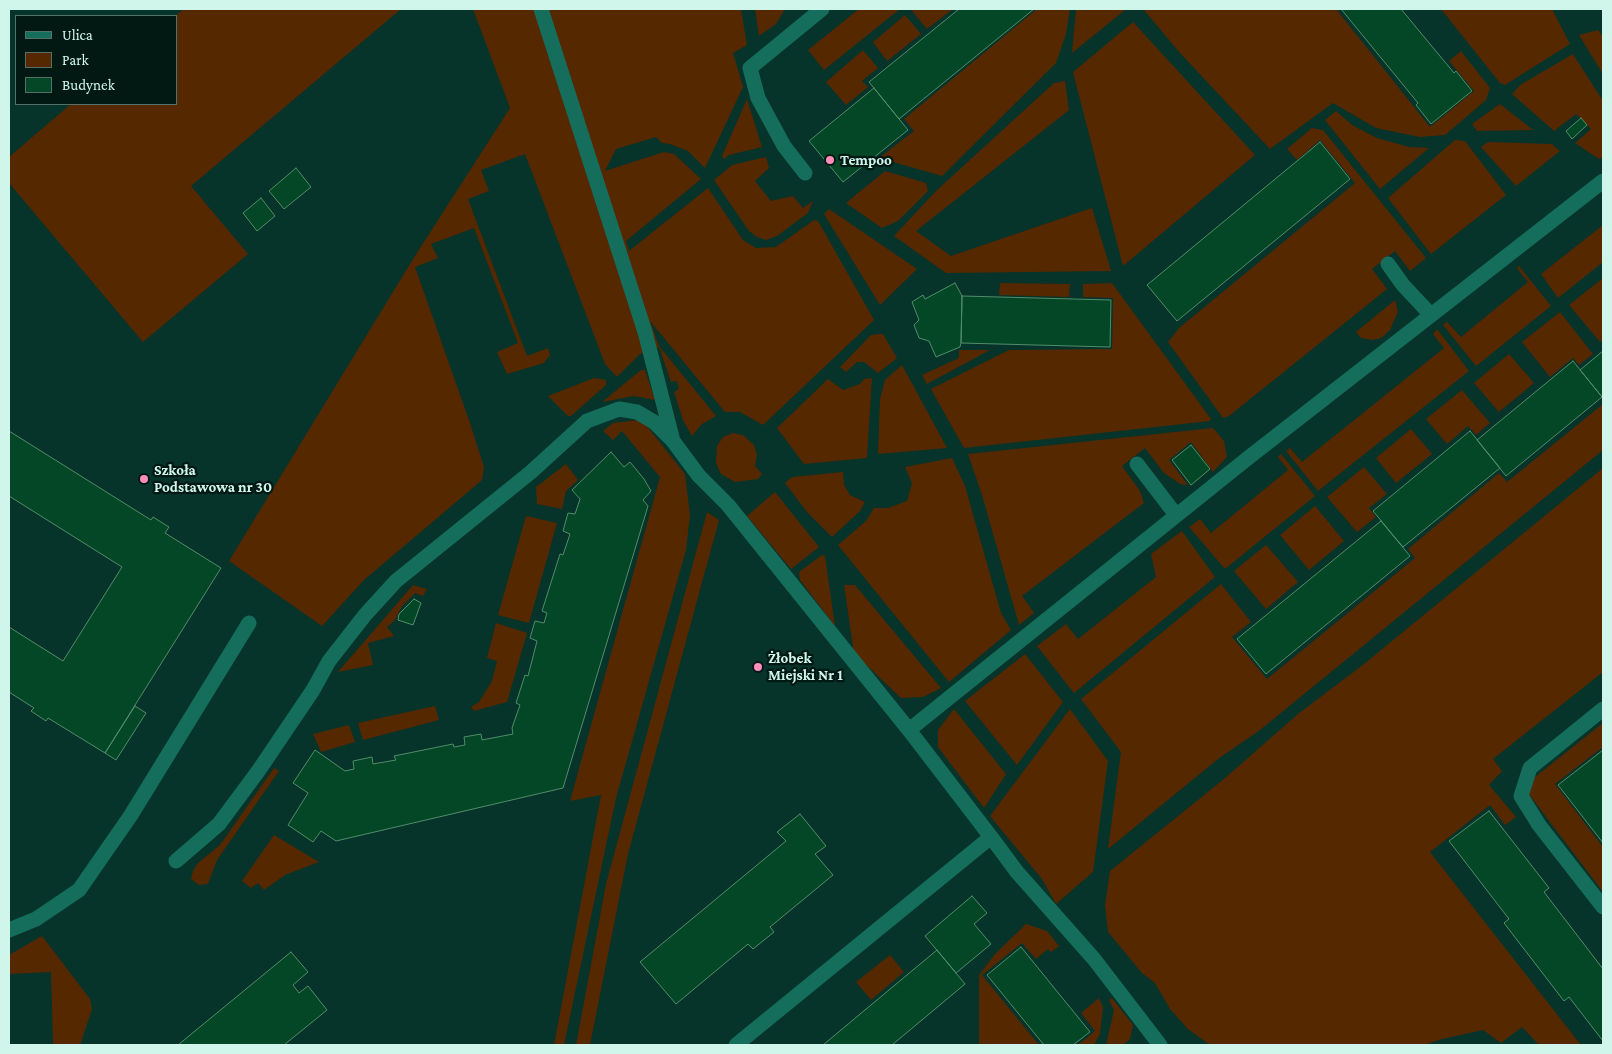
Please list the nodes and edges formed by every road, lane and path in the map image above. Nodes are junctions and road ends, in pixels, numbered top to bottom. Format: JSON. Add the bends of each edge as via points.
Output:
{"nodes":[{"id":1,"x":541,"y":9,"type":"edge"},
{"id":2,"x":822,"y":9,"type":"edge"},
{"id":3,"x":805,"y":173,"type":"dead end"},
{"id":4,"x":1603,"y":181,"type":"edge"},
{"id":5,"x":1388,"y":264,"type":"dead end"},
{"id":6,"x":1431,"y":315,"type":"junction"},
{"id":7,"x":673,"y":441,"type":"junction"},
{"id":8,"x":1137,"y":464,"type":"dead end"},
{"id":9,"x":1176,"y":515,"type":"junction"},
{"id":10,"x":249,"y":623,"type":"dead end"},
{"id":11,"x":1603,"y":709,"type":"edge"},
{"id":12,"x":909,"y":730,"type":"junction"},
{"id":13,"x":990,"y":837,"type":"junction"},
{"id":14,"x":176,"y":861,"type":"dead end"},
{"id":15,"x":1603,"y":907,"type":"edge"},
{"id":16,"x":9,"y":930,"type":"edge"},
{"id":17,"x":736,"y":1045,"type":"edge"},
{"id":18,"x":1160,"y":1045,"type":"edge"}],
"edges":[{"from":1,"to":7,"type":"street","via":[[645,332]]},
{"from":2,"to":3,"type":"street","via":[[750,68],[763,106],[784,146]]},
{"from":4,"to":6,"type":"street"},
{"from":5,"to":6,"type":"street"},
{"from":6,"to":9,"type":"street"},
{"from":7,"to":12,"type":"street"},
{"from":7,"to":14,"type":"street","via":[[654,422],[637,412],[619,409],[587,421],[531,472],[396,581],[329,661],[313,690],[219,824]]},
{"from":8,"to":9,"type":"street"},
{"from":9,"to":12,"type":"street"},
{"from":10,"to":16,"type":"street","via":[[131,815],[79,890],[36,919]]},
{"from":11,"to":15,"type":"street","via":[[1530,768],[1521,796],[1539,825]]},
{"from":12,"to":13,"type":"street"},
{"from":13,"to":17,"type":"street"},
{"from":13,"to":18,"type":"street","via":[[1094,959]]}]}
